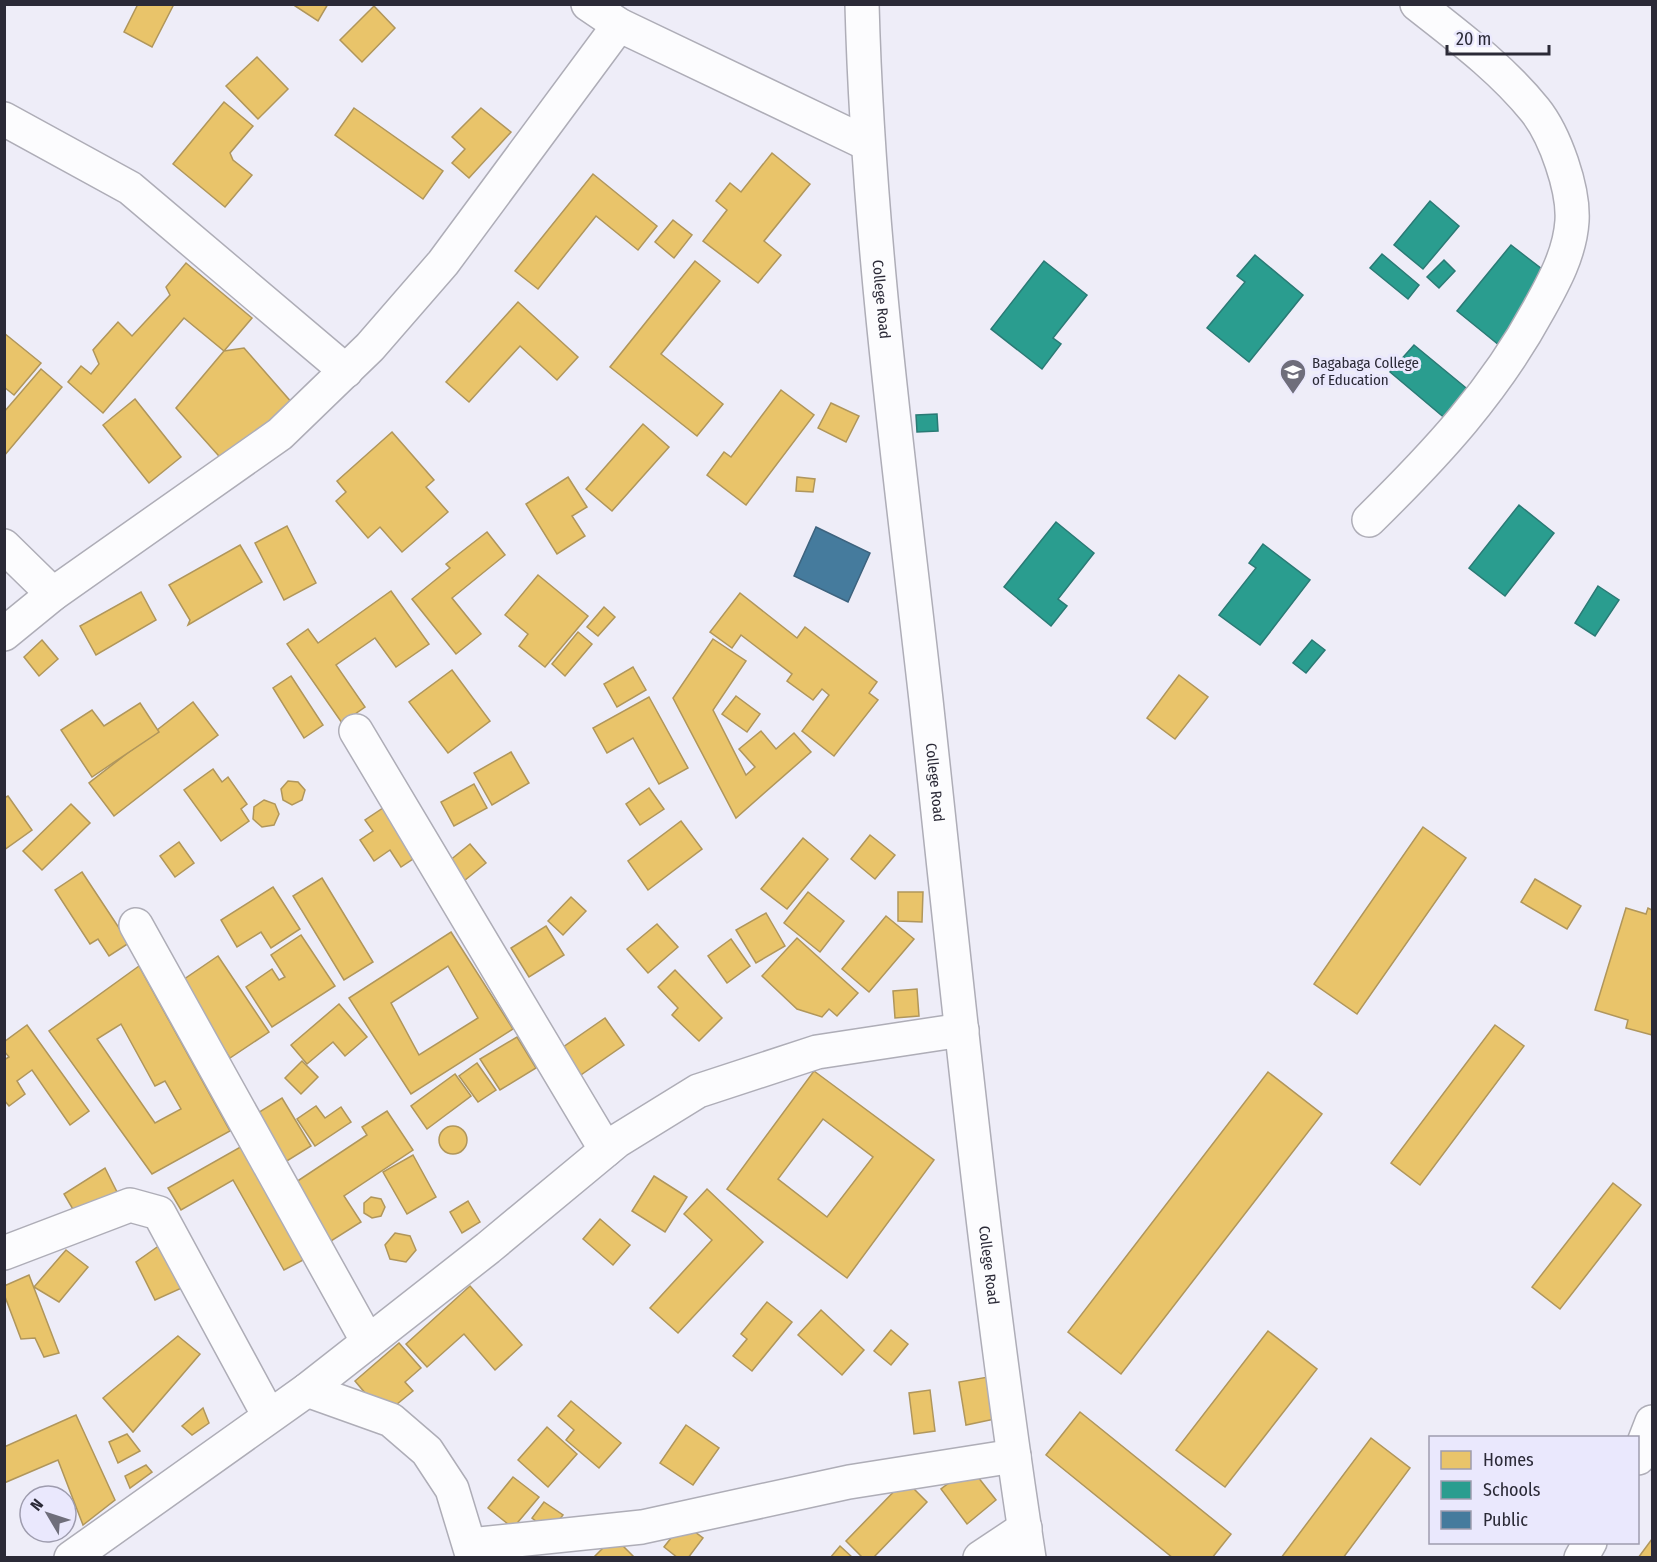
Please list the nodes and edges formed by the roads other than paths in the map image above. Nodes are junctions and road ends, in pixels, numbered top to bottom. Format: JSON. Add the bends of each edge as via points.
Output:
{"nodes":[{"id":1,"x":588,"y":4,"type":"edge"},
{"id":2,"x":861,"y":4,"type":"edge"},
{"id":3,"x":1417,"y":4,"type":"edge"},
{"id":4,"x":618,"y":25,"type":"junction"},
{"id":5,"x":4,"y":119,"type":"edge"},
{"id":6,"x":866,"y":143,"type":"junction"},
{"id":7,"x":346,"y":371,"type":"junction"},
{"id":8,"x":1369,"y":520,"type":"dead end"},
{"id":9,"x":4,"y":546,"type":"edge"},
{"id":10,"x":52,"y":594,"type":"junction"},
{"id":11,"x":4,"y":634,"type":"edge"},
{"id":12,"x":356,"y":731,"type":"dead end"},
{"id":13,"x":136,"y":925,"type":"dead end"},
{"id":14,"x":962,"y":1030,"type":"junction"},
{"id":15,"x":606,"y":1150,"type":"junction"},
{"id":16,"x":4,"y":1253,"type":"edge"},
{"id":17,"x":368,"y":1342,"type":"junction"},
{"id":18,"x":307,"y":1390,"type":"junction"},
{"id":19,"x":269,"y":1416,"type":"junction"},
{"id":20,"x":1653,"y":1422,"type":"edge"},
{"id":21,"x":1014,"y":1456,"type":"junction"},
{"id":22,"x":1639,"y":1456,"type":"edge"},
{"id":23,"x":1639,"y":1467,"type":"edge"},
{"id":24,"x":1653,"y":1474,"type":"edge"},
{"id":25,"x":1027,"y":1543,"type":"edge"},
{"id":26,"x":1589,"y":1544,"type":"edge"},
{"id":27,"x":471,"y":1551,"type":"edge"},
{"id":28,"x":71,"y":1557,"type":"edge"},
{"id":29,"x":980,"y":1557,"type":"edge"},
{"id":30,"x":1581,"y":1557,"type":"edge"}],
"edges":[{"from":1,"to":4,"type":"street"},
{"from":2,"to":6,"type":"street","name":"College Road"},
{"from":3,"to":8,"type":"street","via":[[1484,57],[1536,111],[1563,161],[1572,220],[1560,272],[1516,352],[1478,406],[1422,469]]},
{"from":4,"to":6,"type":"street"},
{"from":4,"to":7,"type":"street","via":[[442,263]]},
{"from":5,"to":7,"type":"street","via":[[130,188]]},
{"from":6,"to":14,"type":"street","name":"College Road"},
{"from":7,"to":10,"type":"street","via":[[280,434]]},
{"from":9,"to":10,"type":"street"},
{"from":10,"to":11,"type":"street"},
{"from":12,"to":15,"type":"street"},
{"from":13,"to":17,"type":"street"},
{"from":14,"to":15,"type":"street","via":[[817,1052],[698,1090]]},
{"from":14,"to":21,"type":"street","name":"College Road","via":[[989,1276]]},
{"from":15,"to":17,"type":"street"},
{"from":16,"to":19,"type":"street","via":[[130,1205],[159,1213]]},
{"from":17,"to":18,"type":"street"},
{"from":18,"to":19,"type":"street"},
{"from":18,"to":27,"type":"street","via":[[391,1420],[427,1451],[452,1489]]},
{"from":19,"to":28,"type":"street"},
{"from":20,"to":22,"type":"street"},
{"from":21,"to":25,"type":"street","name":"College Road"},
{"from":21,"to":27,"type":"street","via":[[849,1482],[642,1527]]},
{"from":23,"to":24,"type":"street"},
{"from":25,"to":29,"type":"street"},
{"from":26,"to":30,"type":"street"}]}
